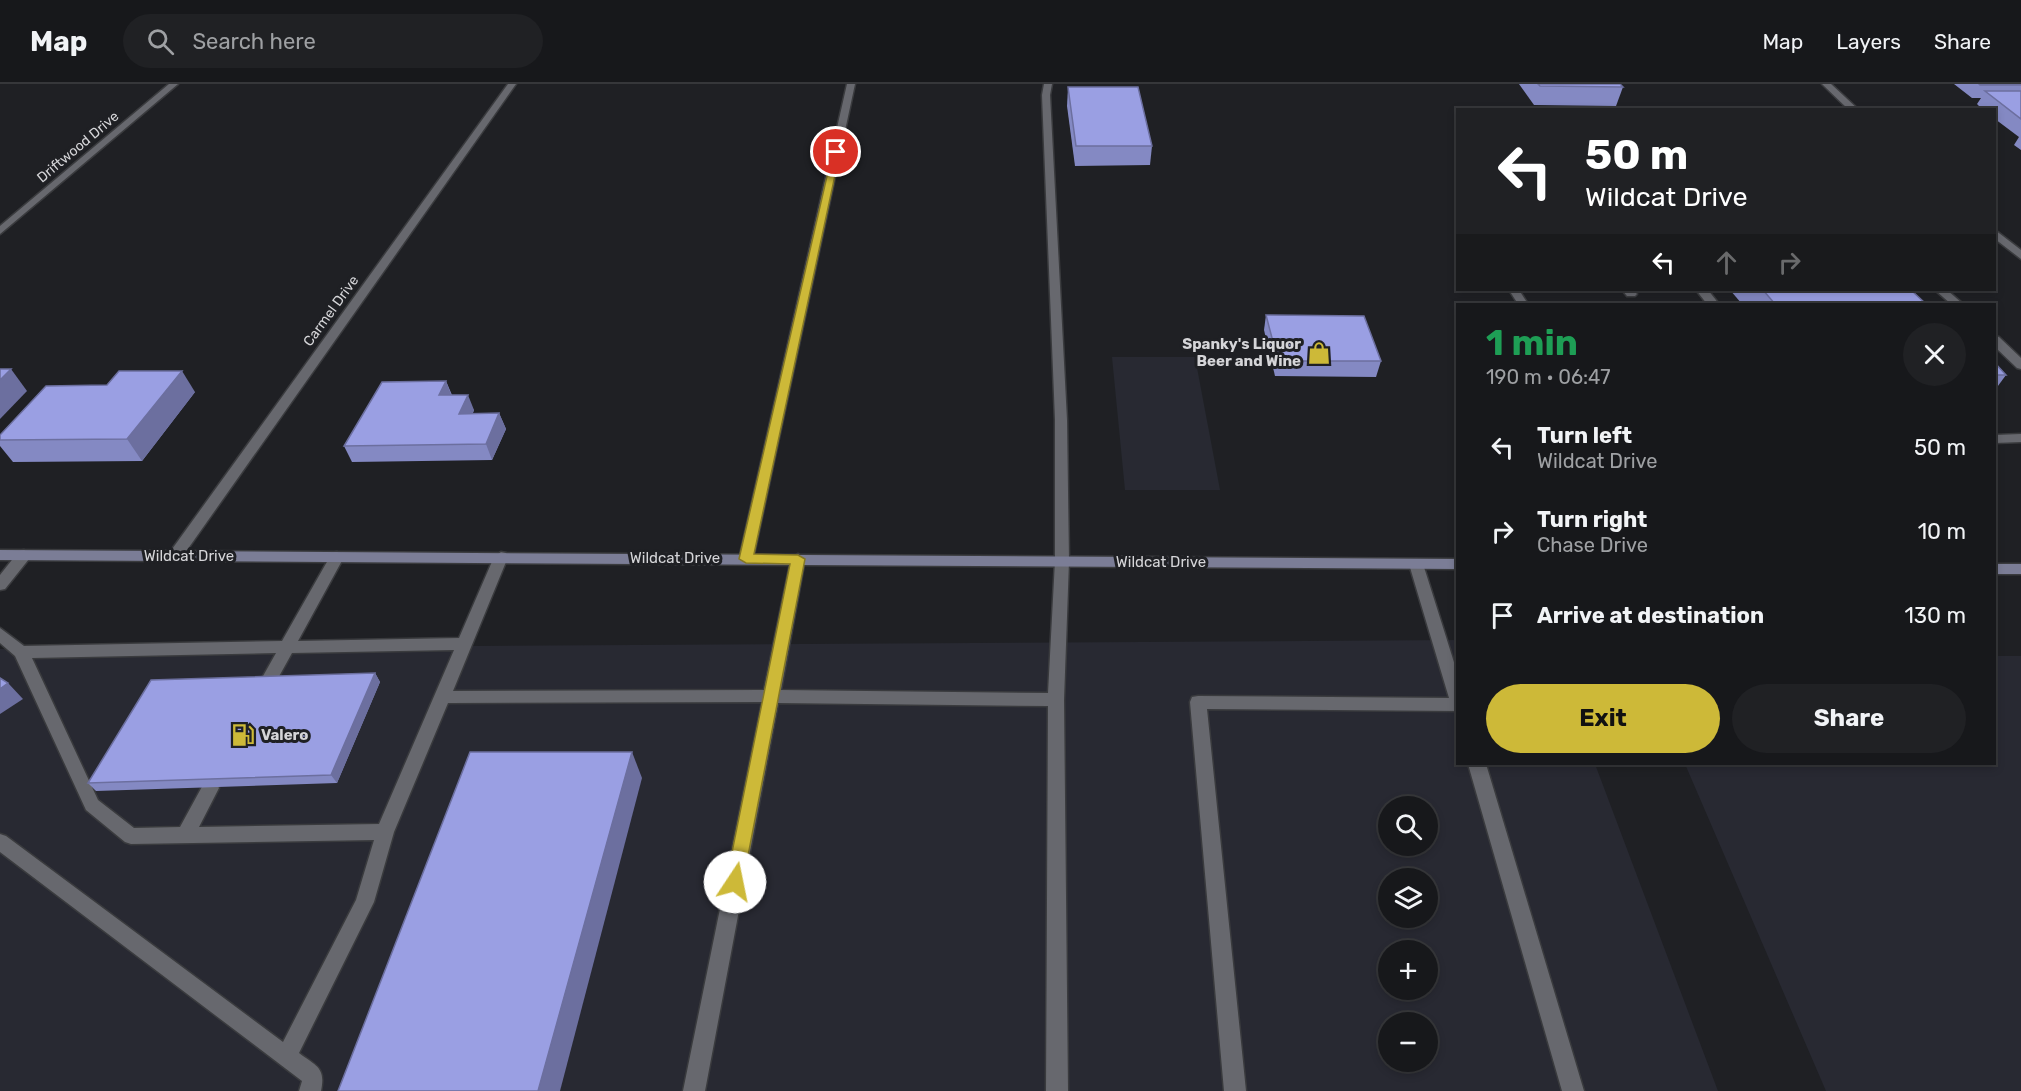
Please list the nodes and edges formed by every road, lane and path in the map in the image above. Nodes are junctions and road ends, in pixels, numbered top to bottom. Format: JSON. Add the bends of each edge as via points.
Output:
{"nodes":[{"id":1,"x":174,"y":84,"type":"edge"},
{"id":2,"x":512,"y":84,"type":"edge"},
{"id":3,"x":850,"y":84,"type":"edge"},
{"id":4,"x":1048,"y":84,"type":"edge"},
{"id":5,"x":1826,"y":84,"type":"edge"},
{"id":6,"x":1853,"y":108,"type":"edge"},
{"id":7,"x":0,"y":231,"type":"edge"},
{"id":8,"x":1996,"y":234,"type":"edge"},
{"id":9,"x":2021,"y":256,"type":"edge"},
{"id":10,"x":1703,"y":291,"type":"edge"},
{"id":11,"x":1942,"y":291,"type":"edge"},
{"id":12,"x":1712,"y":303,"type":"edge"},
{"id":13,"x":1956,"y":303,"type":"edge"},
{"id":14,"x":1996,"y":341,"type":"edge"},
{"id":15,"x":2021,"y":365,"type":"edge"},
{"id":16,"x":2021,"y":438,"type":"edge"},
{"id":17,"x":1996,"y":439,"type":"edge"},
{"id":18,"x":0,"y":555,"type":"edge"},
{"id":19,"x":24,"y":555,"type":"junction"},
{"id":20,"x":175,"y":556,"type":"junction"},
{"id":21,"x":336,"y":557,"type":"junction"},
{"id":22,"x":501,"y":557,"type":"junction"},
{"id":23,"x":746,"y":559,"type":"junction"},
{"id":24,"x":798,"y":559,"type":"junction"},
{"id":25,"x":1062,"y":561,"type":"junction"},
{"id":26,"x":1416,"y":564,"type":"junction"},
{"id":27,"x":1456,"y":564,"type":"edge"},
{"id":28,"x":1996,"y":569,"type":"edge"},
{"id":29,"x":2021,"y":569,"type":"edge"},
{"id":30,"x":0,"y":585,"type":"edge"},
{"id":31,"x":0,"y":634,"type":"edge"},
{"id":32,"x":465,"y":644,"type":"junction"},
{"id":33,"x":286,"y":647,"type":"junction"},
{"id":34,"x":21,"y":652,"type":"junction"},
{"id":35,"x":266,"y":685,"type":"edge"},
{"id":36,"x":771,"y":696,"type":"junction"},
{"id":37,"x":1456,"y":696,"type":"edge"},
{"id":38,"x":442,"y":697,"type":"junction"},
{"id":39,"x":1056,"y":700,"type":"junction"},
{"id":40,"x":1456,"y":703,"type":"edge"},
{"id":41,"x":1477,"y":765,"type":"edge"},
{"id":42,"x":210,"y":788,"type":"edge"},
{"id":43,"x":385,"y":832,"type":"junction"},
{"id":44,"x":185,"y":836,"type":"junction"},
{"id":45,"x":0,"y":842,"type":"edge"},
{"id":46,"x":286,"y":1057,"type":"junction"},
{"id":47,"x":310,"y":1091,"type":"edge"},
{"id":48,"x":694,"y":1091,"type":"edge"},
{"id":49,"x":1057,"y":1091,"type":"edge"},
{"id":50,"x":1235,"y":1091,"type":"edge"},
{"id":51,"x":1573,"y":1091,"type":"edge"}],
"edges":[{"from":1,"to":7,"type":"street","name":"Driftwood Drive"},
{"from":2,"to":20,"type":"street","name":"Carmel Drive"},
{"from":3,"to":23,"type":"street"},
{"from":4,"to":25,"type":"street","via":[[1061,420]]},
{"from":5,"to":6,"type":"street"},
{"from":8,"to":9,"type":"street"},
{"from":10,"to":12,"type":"street"},
{"from":11,"to":13,"type":"street"},
{"from":14,"to":15,"type":"street"},
{"from":16,"to":17,"type":"street"},
{"from":18,"to":19,"type":"main road","name":"Wildcat Drive"},
{"from":19,"to":20,"type":"main road","name":"Wildcat Drive"},
{"from":19,"to":30,"type":"street"},
{"from":20,"to":21,"type":"main road","name":"Wildcat Drive"},
{"from":21,"to":22,"type":"main road","name":"Wildcat Drive"},
{"from":21,"to":33,"type":"street"},
{"from":22,"to":23,"type":"main road","name":"Wildcat Drive"},
{"from":22,"to":32,"type":"street"},
{"from":23,"to":24,"type":"main road","name":"Wildcat Drive"},
{"from":24,"to":25,"type":"main road","name":"Wildcat Drive"},
{"from":24,"to":36,"type":"street"},
{"from":25,"to":26,"type":"main road","name":"Wildcat Drive"},
{"from":25,"to":39,"type":"street"},
{"from":26,"to":27,"type":"main road","name":"Wildcat Drive"},
{"from":26,"to":37,"type":"street"},
{"from":28,"to":29,"type":"main road"},
{"from":31,"to":34,"type":"street"},
{"from":32,"to":33,"type":"street"},
{"from":32,"to":38,"type":"street"},
{"from":33,"to":34,"type":"street"},
{"from":33,"to":35,"type":"street"},
{"from":34,"to":44,"type":"street","via":[[93,805],[131,836]]},
{"from":36,"to":38,"type":"street"},
{"from":36,"to":39,"type":"street"},
{"from":36,"to":48,"type":"street"},
{"from":38,"to":43,"type":"street"},
{"from":39,"to":49,"type":"street"},
{"from":40,"to":50,"type":"street","via":[[1198,702]]},
{"from":41,"to":51,"type":"street"},
{"from":42,"to":44,"type":"street"},
{"from":43,"to":44,"type":"street"},
{"from":43,"to":46,"type":"street","via":[[365,902]]},
{"from":45,"to":46,"type":"street"},
{"from":46,"to":47,"type":"street","via":[[313,1077]]}]}
